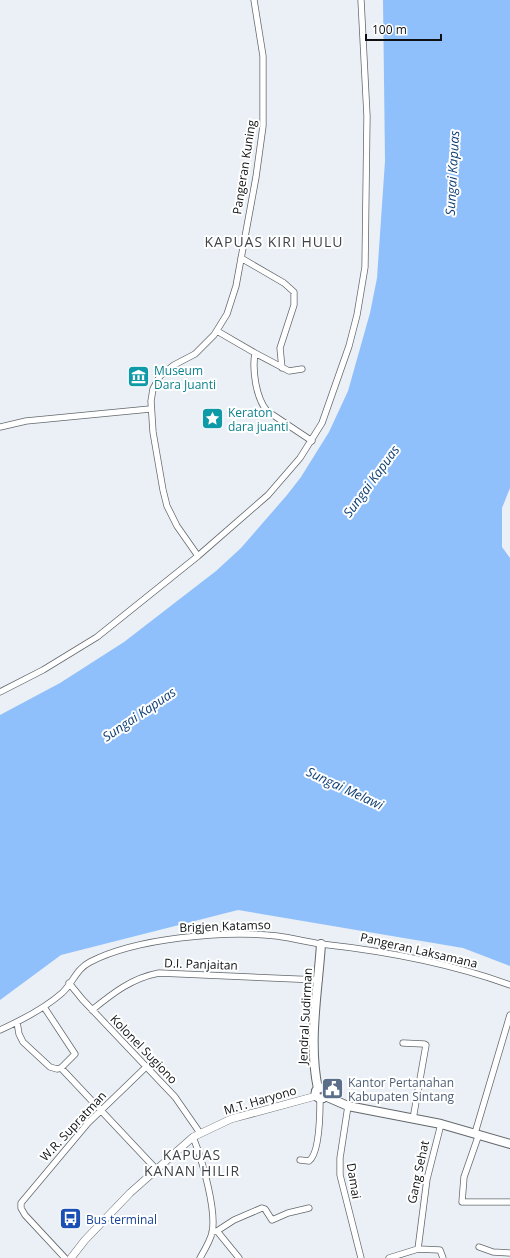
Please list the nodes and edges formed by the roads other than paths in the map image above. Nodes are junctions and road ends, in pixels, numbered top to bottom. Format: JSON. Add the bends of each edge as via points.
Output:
{"nodes":[{"id":1,"x":254,"y":0,"type":"edge"},
{"id":2,"x":361,"y":0,"type":"edge"},
{"id":3,"x":241,"y":258,"type":"junction"},
{"id":4,"x":217,"y":331,"type":"junction"},
{"id":5,"x":255,"y":353,"type":"junction"},
{"id":6,"x":282,"y":368,"type":"junction"},
{"id":7,"x":302,"y":369,"type":"dead end"},
{"id":8,"x":150,"y":409,"type":"junction"},
{"id":9,"x":0,"y":427,"type":"edge"},
{"id":10,"x":312,"y":440,"type":"junction"},
{"id":11,"x":198,"y":556,"type":"junction"},
{"id":12,"x":0,"y":692,"type":"edge"},
{"id":13,"x":321,"y":944,"type":"junction"},
{"id":14,"x":319,"y":980,"type":"junction"},
{"id":15,"x":70,"y":983,"type":"junction"},
{"id":16,"x":510,"y":985,"type":"edge"},
{"id":17,"x":44,"y":1007,"type":"junction"},
{"id":18,"x":92,"y":1010,"type":"junction"},
{"id":19,"x":510,"y":1015,"type":"edge"},
{"id":20,"x":14,"y":1024,"type":"junction"},
{"id":21,"x":0,"y":1030,"type":"edge"},
{"id":22,"x":403,"y":1043,"type":"dead end"},
{"id":23,"x":146,"y":1067,"type":"junction"},
{"id":24,"x":61,"y":1068,"type":"junction"},
{"id":25,"x":320,"y":1095,"type":"junction"},
{"id":26,"x":348,"y":1106,"type":"junction"},
{"id":27,"x":101,"y":1110,"type":"junction"},
{"id":28,"x":414,"y":1119,"type":"junction"},
{"id":29,"x":441,"y":1124,"type":"junction"},
{"id":30,"x":200,"y":1133,"type":"junction"},
{"id":31,"x":477,"y":1134,"type":"junction"},
{"id":32,"x":193,"y":1137,"type":"junction"},
{"id":33,"x":510,"y":1144,"type":"edge"},
{"id":34,"x":300,"y":1160,"type":"dead end"},
{"id":35,"x":156,"y":1169,"type":"junction"},
{"id":36,"x":510,"y":1202,"type":"edge"},
{"id":37,"x":309,"y":1208,"type":"dead end"},
{"id":38,"x":215,"y":1231,"type":"junction"},
{"id":39,"x":479,"y":1247,"type":"dead end"},
{"id":40,"x":418,"y":1250,"type":"junction"},
{"id":41,"x":509,"y":1255,"type":"edge"},
{"id":42,"x":65,"y":1258,"type":"edge"},
{"id":43,"x":71,"y":1258,"type":"edge"},
{"id":44,"x":200,"y":1258,"type":"edge"},
{"id":45,"x":239,"y":1258,"type":"edge"},
{"id":46,"x":361,"y":1258,"type":"edge"},
{"id":47,"x":390,"y":1258,"type":"edge"},
{"id":48,"x":443,"y":1258,"type":"edge"}],
"edges":[{"from":1,"to":3,"type":"street","name":"Pangeran Kuning","via":[[262,56],[263,126]]},
{"from":2,"to":10,"type":"street","via":[[367,116],[366,256],[363,287],[339,379],[322,423]]},
{"from":3,"to":4,"type":"street","name":"Pangeran Kuning","via":[[232,302]]},
{"from":3,"to":6,"type":"street","via":[[284,283],[294,292],[294,305],[280,348]]},
{"from":4,"to":5,"type":"street"},
{"from":4,"to":8,"type":"street","name":"Pangeran Kuning","via":[[195,354],[160,376],[153,389]]},
{"from":5,"to":6,"type":"street"},
{"from":5,"to":10,"type":"street","via":[[257,386],[265,409]]},
{"from":6,"to":7,"type":"street","via":[[292,372]]},
{"from":8,"to":9,"type":"street","via":[[26,421]]},
{"from":8,"to":11,"type":"street","name":"Pangeran Kuning","via":[[167,506],[177,526]]},
{"from":10,"to":11,"type":"street","via":[[268,495]]},
{"from":11,"to":12,"type":"street","via":[[97,638],[33,676]]},
{"from":13,"to":14,"type":"highway","name":"Jendral Sudirman"},
{"from":13,"to":15,"type":"street","name":"Brigjen Katamso","via":[[276,936],[221,935],[173,939],[118,950],[102,956],[79,969]]},
{"from":13,"to":16,"type":"street","name":"Pangeran Laksamana","via":[[378,951]]},
{"from":14,"to":18,"type":"street","name":"D.I. Panjaitan","via":[[159,973],[127,983]]},
{"from":14,"to":25,"type":"highway","name":"Jendral Sudirman","via":[[314,1068]]},
{"from":15,"to":17,"type":"street","name":"Brigjen Katamso"},
{"from":15,"to":18,"type":"street","name":"Kolonel Sugiono"},
{"from":17,"to":20,"type":"street","name":"Brigjen Katamso"},
{"from":17,"to":24,"type":"street","via":[[75,1054]]},
{"from":18,"to":23,"type":"street","name":"Kolonel Sugiono"},
{"from":19,"to":31,"type":"street"},
{"from":20,"to":21,"type":"street","name":"Brigjen Katamso"},
{"from":20,"to":24,"type":"street","via":[[23,1042],[50,1067]]},
{"from":22,"to":28,"type":"street","via":[[419,1043],[426,1046]]},
{"from":23,"to":27,"type":"street","name":"W.R. Supratman"},
{"from":23,"to":30,"type":"street","name":"Kolonel Sugiono","via":[[175,1097]]},
{"from":24,"to":27,"type":"street"},
{"from":25,"to":26,"type":"highway"},
{"from":25,"to":30,"type":"main road","name":"M.T. Haryono","via":[[231,1119]]},
{"from":25,"to":34,"type":"street","via":[[319,1126],[314,1155],[309,1161]]},
{"from":26,"to":28,"type":"highway"},
{"from":26,"to":46,"type":"street","name":"Damai","via":[[340,1175]]},
{"from":27,"to":35,"type":"street"},
{"from":27,"to":42,"type":"street","name":"W.R. Supratman","via":[[75,1137],[21,1203],[25,1214]]},
{"from":28,"to":29,"type":"highway"},
{"from":29,"to":31,"type":"highway"},
{"from":29,"to":40,"type":"street","name":"Gang Sehat","via":[[428,1172]]},
{"from":30,"to":32,"type":"main road","name":"M.T. Haryono"},
{"from":31,"to":33,"type":"highway"},
{"from":31,"to":36,"type":"street","via":[[464,1177],[462,1202]]},
{"from":32,"to":35,"type":"main road","name":"M.T. Haryono"},
{"from":32,"to":38,"type":"street","via":[[206,1178]]},
{"from":35,"to":43,"type":"main road","name":"M.T. Haryono","via":[[104,1219]]},
{"from":37,"to":38,"type":"street","via":[[272,1220],[262,1208]]},
{"from":38,"to":44,"type":"street"},
{"from":38,"to":45,"type":"street"},
{"from":39,"to":41,"type":"street"},
{"from":40,"to":47,"type":"street"},
{"from":40,"to":48,"type":"street","via":[[440,1250]]}]}
